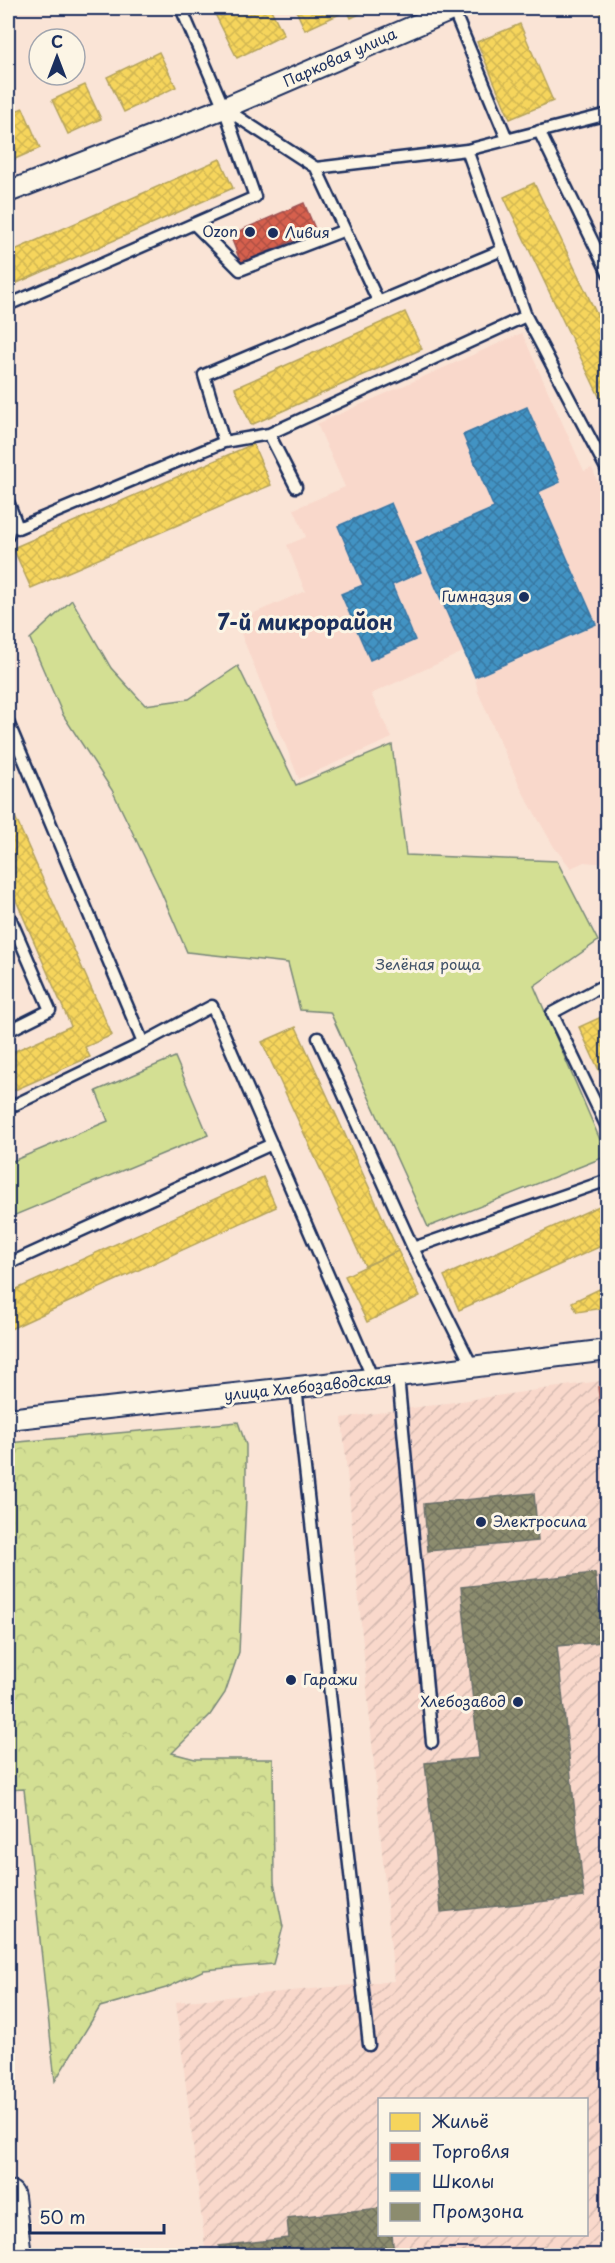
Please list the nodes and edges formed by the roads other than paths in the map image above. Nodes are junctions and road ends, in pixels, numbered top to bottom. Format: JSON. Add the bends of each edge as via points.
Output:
{"nodes":[{"id":1,"x":181,"y":8,"type":"edge"},
{"id":2,"x":454,"y":8,"type":"edge"},
{"id":3,"x":225,"y":108,"type":"junction"},
{"id":4,"x":608,"y":114,"type":"edge"},
{"id":5,"x":539,"y":131,"type":"junction"},
{"id":6,"x":507,"y":140,"type":"junction"},
{"id":7,"x":467,"y":150,"type":"junction"},
{"id":8,"x":316,"y":168,"type":"junction"},
{"id":9,"x":8,"y":192,"type":"edge"},
{"id":10,"x":194,"y":224,"type":"junction"},
{"id":11,"x":345,"y":230,"type":"junction"},
{"id":12,"x":502,"y":249,"type":"junction"},
{"id":13,"x":608,"y":273,"type":"edge"},
{"id":14,"x":378,"y":302,"type":"junction"},
{"id":15,"x":8,"y":305,"type":"edge"},
{"id":16,"x":526,"y":316,"type":"junction"},
{"id":17,"x":269,"y":434,"type":"junction"},
{"id":18,"x":224,"y":442,"type":"junction"},
{"id":19,"x":608,"y":472,"type":"edge"},
{"id":20,"x":296,"y":487,"type":"dead end"},
{"id":21,"x":8,"y":501,"type":"edge"},
{"id":22,"x":13,"y":514,"type":"junction"},
{"id":23,"x":8,"y":536,"type":"edge"},
{"id":24,"x":8,"y":722,"type":"edge"},
{"id":25,"x":8,"y":913,"type":"edge"},
{"id":26,"x":608,"y":983,"type":"edge"},
{"id":27,"x":8,"y":1031,"type":"edge"},
{"id":28,"x":318,"y":1038,"type":"dead end"},
{"id":29,"x":143,"y":1043,"type":"junction"},
{"id":30,"x":8,"y":1108,"type":"edge"},
{"id":31,"x":608,"y":1129,"type":"edge"},
{"id":32,"x":272,"y":1144,"type":"junction"},
{"id":33,"x":608,"y":1180,"type":"edge"},
{"id":34,"x":413,"y":1248,"type":"junction"},
{"id":35,"x":8,"y":1264,"type":"edge"},
{"id":36,"x":608,"y":1350,"type":"edge"},
{"id":37,"x":472,"y":1366,"type":"junction"},
{"id":38,"x":398,"y":1376,"type":"junction"},
{"id":39,"x":373,"y":1379,"type":"junction"},
{"id":40,"x":296,"y":1387,"type":"junction"},
{"id":41,"x":8,"y":1419,"type":"edge"},
{"id":42,"x":432,"y":1742,"type":"dead end"},
{"id":43,"x":369,"y":2045,"type":"dead end"},
{"id":44,"x":8,"y":2198,"type":"edge"},
{"id":45,"x":15,"y":2256,"type":"edge"}],
"edges":[{"from":1,"to":3,"type":"lane"},
{"from":2,"to":3,"type":"street","name":"Парковая улица"},
{"from":2,"to":6,"type":"lane"},
{"from":3,"to":8,"type":"lane"},
{"from":3,"to":9,"type":"street","name":"Парковая улица"},
{"from":3,"to":10,"type":"lane","via":[[255,197]]},
{"from":4,"to":5,"type":"lane"},
{"from":5,"to":6,"type":"lane"},
{"from":5,"to":13,"type":"lane"},
{"from":6,"to":7,"type":"lane"},
{"from":7,"to":8,"type":"lane"},
{"from":7,"to":12,"type":"lane"},
{"from":8,"to":11,"type":"lane"},
{"from":10,"to":11,"type":"lane","via":[[240,270]]},
{"from":10,"to":15,"type":"lane"},
{"from":11,"to":14,"type":"lane"},
{"from":12,"to":14,"type":"lane"},
{"from":12,"to":16,"type":"lane"},
{"from":14,"to":18,"type":"lane","via":[[204,375]]},
{"from":16,"to":17,"type":"lane"},
{"from":16,"to":19,"type":"lane"},
{"from":17,"to":18,"type":"lane"},
{"from":17,"to":20,"type":"lane"},
{"from":18,"to":22,"type":"lane","via":[[18,528]]},
{"from":21,"to":22,"type":"lane"},
{"from":22,"to":23,"type":"lane"},
{"from":24,"to":29,"type":"lane"},
{"from":25,"to":27,"type":"lane","via":[[50,1010]]},
{"from":26,"to":31,"type":"lane","via":[[552,1013]]},
{"from":28,"to":34,"type":"lane"},
{"from":29,"to":30,"type":"lane"},
{"from":29,"to":32,"type":"lane","via":[[212,1006]]},
{"from":32,"to":35,"type":"lane"},
{"from":32,"to":39,"type":"lane"},
{"from":33,"to":34,"type":"lane"},
{"from":34,"to":37,"type":"lane"},
{"from":36,"to":37,"type":"street","name":"улица Хлебозаводская"},
{"from":37,"to":38,"type":"street","name":"улица Хлебозаводская"},
{"from":38,"to":39,"type":"street","name":"улица Хлебозаводская"},
{"from":38,"to":42,"type":"lane"},
{"from":39,"to":40,"type":"street","name":"улица Хлебозаводская"},
{"from":40,"to":41,"type":"street","name":"улица Хлебозаводская"},
{"from":40,"to":43,"type":"lane"},
{"from":44,"to":45,"type":"main road"}]}
